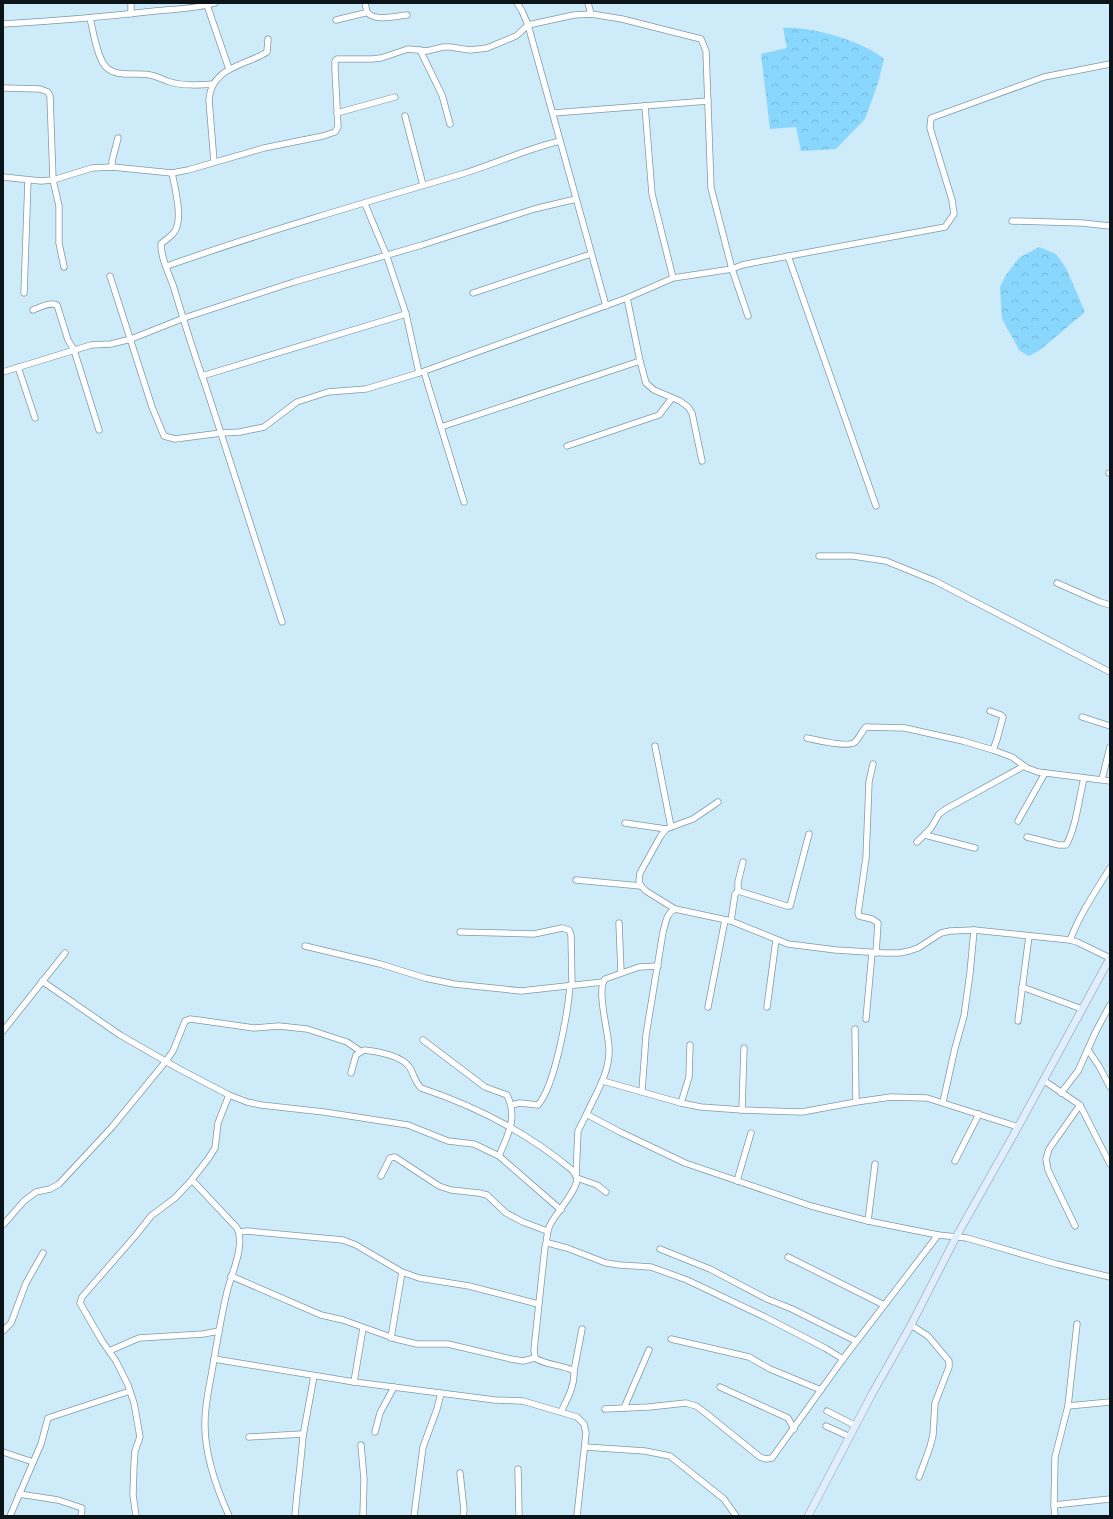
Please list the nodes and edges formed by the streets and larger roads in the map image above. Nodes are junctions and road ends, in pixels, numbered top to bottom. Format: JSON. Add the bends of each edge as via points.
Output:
{"nodes":[{"id":1,"x":130,"y":3,"type":"edge"},
{"id":2,"x":215,"y":3,"type":"edge"},
{"id":3,"x":365,"y":3,"type":"edge"},
{"id":4,"x":517,"y":3,"type":"edge"},
{"id":5,"x":588,"y":3,"type":"edge"},
{"id":6,"x":207,"y":5,"type":"junction"},
{"id":7,"x":367,"y":12,"type":"junction"},
{"id":8,"x":131,"y":14,"type":"junction"},
{"id":9,"x":591,"y":14,"type":"junction"},
{"id":10,"x":407,"y":15,"type":"dead end"},
{"id":11,"x":90,"y":18,"type":"junction"},
{"id":12,"x":336,"y":20,"type":"dead end"},
{"id":13,"x":3,"y":24,"type":"edge"},
{"id":14,"x":528,"y":25,"type":"junction"},
{"id":15,"x":268,"y":39,"type":"dead end"},
{"id":16,"x":420,"y":50,"type":"junction"},
{"id":17,"x":1110,"y":64,"type":"edge"},
{"id":18,"x":229,"y":69,"type":"junction"},
{"id":19,"x":213,"y":84,"type":"junction"},
{"id":20,"x":3,"y":88,"type":"edge"},
{"id":21,"x":395,"y":96,"type":"dead end"},
{"id":22,"x":708,"y":101,"type":"junction"},
{"id":23,"x":645,"y":106,"type":"junction"},
{"id":24,"x":337,"y":113,"type":"junction"},
{"id":25,"x":553,"y":113,"type":"junction"},
{"id":26,"x":405,"y":116,"type":"dead end"},
{"id":27,"x":450,"y":124,"type":"dead end"},
{"id":28,"x":118,"y":138,"type":"dead end"},
{"id":29,"x":560,"y":141,"type":"junction"},
{"id":30,"x":214,"y":162,"type":"junction"},
{"id":31,"x":112,"y":167,"type":"junction"},
{"id":32,"x":172,"y":173,"type":"junction"},
{"id":33,"x":3,"y":177,"type":"edge"},
{"id":34,"x":28,"y":180,"type":"junction"},
{"id":35,"x":53,"y":180,"type":"junction"},
{"id":36,"x":423,"y":185,"type":"junction"},
{"id":37,"x":576,"y":198,"type":"junction"},
{"id":38,"x":365,"y":204,"type":"junction"},
{"id":39,"x":1012,"y":221,"type":"dead end"},
{"id":40,"x":1110,"y":226,"type":"edge"},
{"id":41,"x":386,"y":254,"type":"junction"},
{"id":42,"x":591,"y":254,"type":"junction"},
{"id":43,"x":788,"y":256,"type":"junction"},
{"id":44,"x":167,"y":266,"type":"junction"},
{"id":45,"x":64,"y":267,"type":"dead end"},
{"id":46,"x":732,"y":269,"type":"junction"},
{"id":47,"x":110,"y":276,"type":"dead end"},
{"id":48,"x":673,"y":278,"type":"junction"},
{"id":49,"x":24,"y":293,"type":"dead end"},
{"id":50,"x":473,"y":293,"type":"dead end"},
{"id":51,"x":627,"y":298,"type":"junction"},
{"id":52,"x":606,"y":306,"type":"junction"},
{"id":53,"x":32,"y":310,"type":"dead end"},
{"id":54,"x":406,"y":314,"type":"junction"},
{"id":55,"x":748,"y":316,"type":"dead end"},
{"id":56,"x":184,"y":318,"type":"junction"},
{"id":57,"x":131,"y":339,"type":"junction"},
{"id":58,"x":74,"y":350,"type":"junction"},
{"id":59,"x":640,"y":362,"type":"junction"},
{"id":60,"x":18,"y":368,"type":"junction"},
{"id":61,"x":3,"y":372,"type":"edge"},
{"id":62,"x":421,"y":372,"type":"junction"},
{"id":63,"x":202,"y":376,"type":"junction"},
{"id":64,"x":672,"y":398,"type":"junction"},
{"id":65,"x":35,"y":418,"type":"dead end"},
{"id":66,"x":441,"y":426,"type":"junction"},
{"id":67,"x":99,"y":430,"type":"dead end"},
{"id":68,"x":221,"y":433,"type":"junction"},
{"id":69,"x":567,"y":446,"type":"dead end"},
{"id":70,"x":702,"y":461,"type":"dead end"},
{"id":71,"x":464,"y":502,"type":"dead end"},
{"id":72,"x":876,"y":506,"type":"dead end"},
{"id":73,"x":819,"y":556,"type":"dead end"},
{"id":74,"x":1057,"y":583,"type":"dead end"},
{"id":75,"x":1110,"y":605,"type":"edge"},
{"id":76,"x":282,"y":622,"type":"dead end"},
{"id":77,"x":1110,"y":672,"type":"edge"},
{"id":78,"x":990,"y":711,"type":"dead end"},
{"id":79,"x":1082,"y":717,"type":"dead end"},
{"id":80,"x":1110,"y":726,"type":"edge"},
{"id":81,"x":808,"y":738,"type":"dead end"},
{"id":82,"x":655,"y":746,"type":"dead end"},
{"id":83,"x":1110,"y":747,"type":"edge"},
{"id":84,"x":993,"y":750,"type":"junction"},
{"id":85,"x":873,"y":764,"type":"dead end"},
{"id":86,"x":1024,"y":766,"type":"junction"},
{"id":87,"x":1045,"y":773,"type":"junction"},
{"id":88,"x":1084,"y":778,"type":"junction"},
{"id":89,"x":1102,"y":779,"type":"junction"},
{"id":90,"x":1110,"y":781,"type":"edge"},
{"id":91,"x":718,"y":802,"type":"dead end"},
{"id":92,"x":1018,"y":821,"type":"dead end"},
{"id":93,"x":625,"y":823,"type":"dead end"},
{"id":94,"x":669,"y":828,"type":"junction"},
{"id":95,"x":810,"y":834,"type":"dead end"},
{"id":96,"x":925,"y":835,"type":"junction"},
{"id":97,"x":1027,"y":837,"type":"dead end"},
{"id":98,"x":917,"y":842,"type":"dead end"},
{"id":99,"x":975,"y":848,"type":"dead end"},
{"id":100,"x":743,"y":862,"type":"dead end"},
{"id":101,"x":1110,"y":868,"type":"edge"},
{"id":102,"x":576,"y":880,"type":"dead end"},
{"id":103,"x":641,"y":886,"type":"junction"},
{"id":104,"x":738,"y":890,"type":"junction"},
{"id":105,"x":676,"y":909,"type":"junction"},
{"id":106,"x":728,"y":920,"type":"junction"},
{"id":107,"x":619,"y":923,"type":"dead end"},
{"id":108,"x":974,"y":930,"type":"junction"},
{"id":109,"x":460,"y":932,"type":"dead end"},
{"id":110,"x":1029,"y":936,"type":"junction"},
{"id":111,"x":776,"y":940,"type":"junction"},
{"id":112,"x":1070,"y":940,"type":"junction"},
{"id":113,"x":305,"y":946,"type":"dead end"},
{"id":114,"x":65,"y":953,"type":"dead end"},
{"id":115,"x":874,"y":953,"type":"junction"},
{"id":116,"x":1110,"y":958,"type":"edge"},
{"id":117,"x":658,"y":966,"type":"junction"},
{"id":118,"x":622,"y":972,"type":"junction"},
{"id":119,"x":42,"y":981,"type":"junction"},
{"id":120,"x":603,"y":982,"type":"junction"},
{"id":121,"x":571,"y":985,"type":"junction"},
{"id":122,"x":1022,"y":987,"type":"junction"},
{"id":123,"x":1110,"y":1005,"type":"edge"},
{"id":124,"x":708,"y":1007,"type":"dead end"},
{"id":125,"x":767,"y":1007,"type":"dead end"},
{"id":126,"x":1082,"y":1009,"type":"junction"},
{"id":127,"x":866,"y":1019,"type":"dead end"},
{"id":128,"x":1018,"y":1021,"type":"dead end"},
{"id":129,"x":855,"y":1029,"type":"dead end"},
{"id":130,"x":3,"y":1031,"type":"edge"},
{"id":131,"x":423,"y":1040,"type":"dead end"},
{"id":132,"x":690,"y":1045,"type":"dead end"},
{"id":133,"x":744,"y":1048,"type":"dead end"},
{"id":134,"x":1088,"y":1050,"type":"junction"},
{"id":135,"x":360,"y":1051,"type":"junction"},
{"id":136,"x":166,"y":1061,"type":"junction"},
{"id":137,"x":351,"y":1073,"type":"dead end"},
{"id":138,"x":1043,"y":1080,"type":"junction"},
{"id":139,"x":603,"y":1081,"type":"junction"},
{"id":140,"x":1110,"y":1087,"type":"edge"},
{"id":141,"x":642,"y":1091,"type":"junction"},
{"id":142,"x":1061,"y":1093,"type":"junction"},
{"id":143,"x":229,"y":1095,"type":"junction"},
{"id":144,"x":856,"y":1102,"type":"junction"},
{"id":145,"x":942,"y":1102,"type":"junction"},
{"id":146,"x":681,"y":1103,"type":"junction"},
{"id":147,"x":511,"y":1104,"type":"junction"},
{"id":148,"x":1080,"y":1105,"type":"junction"},
{"id":149,"x":742,"y":1110,"type":"junction"},
{"id":150,"x":587,"y":1113,"type":"junction"},
{"id":151,"x":979,"y":1114,"type":"junction"},
{"id":152,"x":1018,"y":1127,"type":"junction"},
{"id":153,"x":511,"y":1128,"type":"junction"},
{"id":154,"x":751,"y":1133,"type":"dead end"},
{"id":155,"x":499,"y":1156,"type":"junction"},
{"id":156,"x":955,"y":1162,"type":"dead end"},
{"id":157,"x":875,"y":1164,"type":"dead end"},
{"id":158,"x":1110,"y":1164,"type":"edge"},
{"id":159,"x":381,"y":1176,"type":"dead end"},
{"id":160,"x":576,"y":1177,"type":"junction"},
{"id":161,"x":192,"y":1180,"type":"junction"},
{"id":162,"x":737,"y":1181,"type":"junction"},
{"id":163,"x":606,"y":1192,"type":"dead end"},
{"id":164,"x":561,"y":1210,"type":"junction"},
{"id":165,"x":868,"y":1221,"type":"junction"},
{"id":166,"x":3,"y":1225,"type":"edge"},
{"id":167,"x":1076,"y":1226,"type":"dead end"},
{"id":168,"x":547,"y":1231,"type":"junction"},
{"id":169,"x":239,"y":1232,"type":"junction"},
{"id":170,"x":938,"y":1234,"type":"junction"},
{"id":171,"x":956,"y":1237,"type":"junction"},
{"id":172,"x":546,"y":1244,"type":"junction"},
{"id":173,"x":660,"y":1249,"type":"dead end"},
{"id":174,"x":43,"y":1253,"type":"dead end"},
{"id":175,"x":788,"y":1257,"type":"dead end"},
{"id":176,"x":402,"y":1272,"type":"junction"},
{"id":177,"x":231,"y":1276,"type":"junction"},
{"id":178,"x":1110,"y":1277,"type":"edge"},
{"id":179,"x":538,"y":1304,"type":"junction"},
{"id":180,"x":884,"y":1305,"type":"junction"},
{"id":181,"x":1077,"y":1324,"type":"dead end"},
{"id":182,"x":911,"y":1325,"type":"junction"},
{"id":183,"x":363,"y":1328,"type":"junction"},
{"id":184,"x":582,"y":1329,"type":"dead end"},
{"id":185,"x":3,"y":1331,"type":"edge"},
{"id":186,"x":219,"y":1331,"type":"junction"},
{"id":187,"x":391,"y":1338,"type":"junction"},
{"id":188,"x":672,"y":1339,"type":"dead end"},
{"id":189,"x":856,"y":1341,"type":"junction"},
{"id":190,"x":649,"y":1350,"type":"dead end"},
{"id":191,"x":109,"y":1351,"type":"junction"},
{"id":192,"x":535,"y":1358,"type":"junction"},
{"id":193,"x":214,"y":1359,"type":"junction"},
{"id":194,"x":842,"y":1359,"type":"junction"},
{"id":195,"x":574,"y":1371,"type":"junction"},
{"id":196,"x":314,"y":1376,"type":"junction"},
{"id":197,"x":354,"y":1382,"type":"junction"},
{"id":198,"x":394,"y":1386,"type":"junction"},
{"id":199,"x":720,"y":1387,"type":"dead end"},
{"id":200,"x":821,"y":1390,"type":"junction"},
{"id":201,"x":130,"y":1391,"type":"junction"},
{"id":202,"x":440,"y":1393,"type":"junction"},
{"id":203,"x":1110,"y":1402,"type":"edge"},
{"id":204,"x":1068,"y":1406,"type":"junction"},
{"id":205,"x":624,"y":1408,"type":"junction"},
{"id":206,"x":605,"y":1409,"type":"dead end"},
{"id":207,"x":827,"y":1411,"type":"dead end"},
{"id":208,"x":561,"y":1412,"type":"junction"},
{"id":209,"x":826,"y":1426,"type":"dead end"},
{"id":210,"x":856,"y":1426,"type":"junction"},
{"id":211,"x":794,"y":1429,"type":"junction"},
{"id":212,"x":375,"y":1432,"type":"dead end"},
{"id":213,"x":303,"y":1436,"type":"junction"},
{"id":214,"x":249,"y":1437,"type":"dead end"},
{"id":215,"x":850,"y":1437,"type":"junction"},
{"id":216,"x":361,"y":1445,"type":"dead end"},
{"id":217,"x":585,"y":1447,"type":"junction"},
{"id":218,"x":3,"y":1452,"type":"edge"},
{"id":219,"x":33,"y":1462,"type":"junction"},
{"id":220,"x":518,"y":1469,"type":"dead end"},
{"id":221,"x":460,"y":1473,"type":"dead end"},
{"id":222,"x":919,"y":1477,"type":"dead end"},
{"id":223,"x":19,"y":1494,"type":"junction"},
{"id":224,"x":1110,"y":1499,"type":"edge"},
{"id":225,"x":1054,"y":1505,"type":"junction"},
{"id":226,"x":10,"y":1516,"type":"edge"},
{"id":227,"x":81,"y":1516,"type":"edge"},
{"id":228,"x":136,"y":1516,"type":"edge"},
{"id":229,"x":229,"y":1516,"type":"edge"},
{"id":230,"x":295,"y":1516,"type":"edge"},
{"id":231,"x":362,"y":1516,"type":"edge"},
{"id":232,"x":414,"y":1516,"type":"edge"},
{"id":233,"x":463,"y":1516,"type":"edge"},
{"id":234,"x":519,"y":1516,"type":"edge"},
{"id":235,"x":577,"y":1516,"type":"edge"},
{"id":236,"x":736,"y":1516,"type":"edge"},
{"id":237,"x":808,"y":1516,"type":"edge"},
{"id":238,"x":1055,"y":1516,"type":"edge"}],
"edges":[{"from":1,"to":8,"type":"street"},
{"from":2,"to":6,"type":"street"},
{"from":3,"to":7,"type":"street"},
{"from":4,"to":14,"type":"street"},
{"from":5,"to":9,"type":"street"},
{"from":6,"to":8,"type":"street"},
{"from":6,"to":18,"type":"street"},
{"from":7,"to":10,"type":"street","via":[[376,18]]},
{"from":7,"to":12,"type":"street"},
{"from":8,"to":11,"type":"street"},
{"from":9,"to":14,"type":"street"},
{"from":9,"to":22,"type":"street","via":[[701,39],[706,51]]},
{"from":11,"to":13,"type":"street"},
{"from":11,"to":19,"type":"street","via":[[103,63],[116,73],[150,75],[183,84]]},
{"from":14,"to":16,"type":"street","via":[[516,36],[487,48],[470,50],[450,47]]},
{"from":14,"to":25,"type":"street"},
{"from":15,"to":18,"type":"street","via":[[267,52]]},
{"from":16,"to":24,"type":"street","via":[[408,49],[381,58],[335,61]]},
{"from":16,"to":27,"type":"street","via":[[442,95]]},
{"from":17,"to":43,"type":"street","via":[[1044,77],[931,118],[930,128],[954,214],[945,227]]},
{"from":18,"to":19,"type":"street"},
{"from":19,"to":30,"type":"street","via":[[209,90],[209,100]]},
{"from":20,"to":35,"type":"street","via":[[40,89],[48,92]]},
{"from":21,"to":24,"type":"street"},
{"from":22,"to":23,"type":"street"},
{"from":22,"to":46,"type":"street","via":[[711,188]]},
{"from":23,"to":25,"type":"street"},
{"from":23,"to":48,"type":"street","via":[[652,194]]},
{"from":24,"to":30,"type":"street","via":[[338,127],[335,132]]},
{"from":25,"to":29,"type":"street"},
{"from":26,"to":36,"type":"street"},
{"from":28,"to":31,"type":"street"},
{"from":29,"to":36,"type":"street"},
{"from":29,"to":37,"type":"street"},
{"from":30,"to":32,"type":"street"},
{"from":31,"to":32,"type":"street"},
{"from":31,"to":35,"type":"street","via":[[92,168]]},
{"from":32,"to":44,"type":"street","via":[[178,203],[178,222],[176,230],[161,244],[162,256]]},
{"from":33,"to":34,"type":"street"},
{"from":34,"to":35,"type":"street"},
{"from":34,"to":49,"type":"street"},
{"from":35,"to":45,"type":"street","via":[[59,206],[59,243]]},
{"from":36,"to":38,"type":"street"},
{"from":37,"to":41,"type":"street"},
{"from":37,"to":42,"type":"street"},
{"from":38,"to":41,"type":"street"},
{"from":38,"to":44,"type":"street","via":[[256,236]]},
{"from":39,"to":40,"type":"street"},
{"from":41,"to":54,"type":"street"},
{"from":41,"to":56,"type":"street"},
{"from":42,"to":50,"type":"street"},
{"from":42,"to":52,"type":"street"},
{"from":43,"to":46,"type":"street"},
{"from":43,"to":72,"type":"street"},
{"from":44,"to":56,"type":"street"},
{"from":46,"to":48,"type":"street"},
{"from":46,"to":55,"type":"street"},
{"from":47,"to":57,"type":"street"},
{"from":48,"to":51,"type":"street"},
{"from":51,"to":52,"type":"street"},
{"from":51,"to":59,"type":"street"},
{"from":52,"to":62,"type":"street"},
{"from":53,"to":58,"type":"street","via":[[48,304],[58,306],[68,340]]},
{"from":54,"to":62,"type":"street"},
{"from":54,"to":63,"type":"street"},
{"from":56,"to":57,"type":"street"},
{"from":56,"to":63,"type":"street"},
{"from":57,"to":58,"type":"street"},
{"from":57,"to":68,"type":"street","via":[[152,407],[164,436],[175,439]]},
{"from":58,"to":60,"type":"street"},
{"from":58,"to":67,"type":"street"},
{"from":59,"to":64,"type":"street","via":[[646,383],[654,390]]},
{"from":59,"to":66,"type":"street"},
{"from":60,"to":61,"type":"street"},
{"from":60,"to":65,"type":"street"},
{"from":62,"to":66,"type":"street"},
{"from":62,"to":68,"type":"street","via":[[366,389],[328,392],[297,402],[264,427]]},
{"from":63,"to":68,"type":"street"},
{"from":64,"to":69,"type":"street","via":[[659,415]]},
{"from":64,"to":70,"type":"street","via":[[688,407],[692,413]]},
{"from":66,"to":71,"type":"street"},
{"from":68,"to":76,"type":"street"},
{"from":73,"to":77,"type":"street","via":[[853,556],[886,561],[935,581]]},
{"from":74,"to":75,"type":"street"},
{"from":78,"to":84,"type":"street","via":[[1003,717]]},
{"from":79,"to":80,"type":"street"},
{"from":81,"to":84,"type":"street","via":[[852,744],[866,727],[905,728]]},
{"from":82,"to":94,"type":"street"},
{"from":83,"to":89,"type":"street"},
{"from":84,"to":86,"type":"street","via":[[1012,757]]},
{"from":85,"to":115,"type":"street","via":[[869,782],[866,858],[858,913],[859,916],[878,923]]},
{"from":86,"to":87,"type":"street"},
{"from":86,"to":96,"type":"street","via":[[946,809],[939,814]]},
{"from":87,"to":88,"type":"street"},
{"from":87,"to":92,"type":"street"},
{"from":88,"to":89,"type":"street"},
{"from":88,"to":97,"type":"street","via":[[1074,823],[1066,845]]},
{"from":89,"to":90,"type":"street"},
{"from":91,"to":94,"type":"street","via":[[693,819]]},
{"from":93,"to":94,"type":"street"},
{"from":94,"to":103,"type":"street","via":[[660,837],[644,864],[640,873]]},
{"from":95,"to":104,"type":"street","via":[[790,906]]},
{"from":96,"to":98,"type":"street"},
{"from":96,"to":99,"type":"street"},
{"from":100,"to":104,"type":"street"},
{"from":101,"to":112,"type":"street","via":[[1090,899]]},
{"from":102,"to":103,"type":"street"},
{"from":103,"to":105,"type":"street"},
{"from":104,"to":106,"type":"street"},
{"from":105,"to":106,"type":"street"},
{"from":105,"to":117,"type":"street","via":[[668,915]]},
{"from":106,"to":111,"type":"street"},
{"from":106,"to":124,"type":"street"},
{"from":107,"to":118,"type":"street"},
{"from":108,"to":110,"type":"street"},
{"from":108,"to":115,"type":"street","via":[[941,933],[909,951]]},
{"from":108,"to":145,"type":"street","via":[[964,1016]]},
{"from":109,"to":121,"type":"street","via":[[534,934],[566,928],[571,935]]},
{"from":110,"to":112,"type":"street"},
{"from":110,"to":122,"type":"street"},
{"from":111,"to":115,"type":"street","via":[[821,949]]},
{"from":111,"to":125,"type":"street"},
{"from":112,"to":116,"type":"street"},
{"from":113,"to":121,"type":"street","via":[[454,984],[521,991]]},
{"from":114,"to":119,"type":"street"},
{"from":115,"to":127,"type":"street"},
{"from":116,"to":126,"type":"street"},
{"from":117,"to":118,"type":"street","via":[[639,967]]},
{"from":117,"to":141,"type":"street","via":[[646,1035]]},
{"from":118,"to":120,"type":"street"},
{"from":119,"to":130,"type":"street"},
{"from":119,"to":136,"type":"street","via":[[120,1035]]},
{"from":120,"to":121,"type":"street"},
{"from":120,"to":139,"type":"street","via":[[602,998],[609,1049]]},
{"from":121,"to":147,"type":"street","via":[[548,1088],[538,1105],[520,1102]]},
{"from":122,"to":126,"type":"street"},
{"from":122,"to":128,"type":"street"},
{"from":123,"to":134,"type":"street"},
{"from":126,"to":138,"type":"street"},
{"from":129,"to":144,"type":"street"},
{"from":131,"to":147,"type":"street","via":[[485,1087],[507,1095]]},
{"from":132,"to":146,"type":"street","via":[[689,1077]]},
{"from":133,"to":149,"type":"street"},
{"from":134,"to":140,"type":"street"},
{"from":134,"to":142,"type":"street","via":[[1078,1071]]},
{"from":135,"to":136,"type":"street","via":[[347,1042],[307,1029],[279,1026],[254,1028],[190,1019],[185,1021],[173,1051]]},
{"from":135,"to":137,"type":"street","via":[[356,1055]]},
{"from":135,"to":153,"type":"street","via":[[373,1051],[403,1060],[411,1069],[416,1084],[421,1088],[460,1103]]},
{"from":136,"to":143,"type":"street"},
{"from":136,"to":166,"type":"street","via":[[112,1127],[59,1184],[36,1192],[24,1201]]},
{"from":138,"to":142,"type":"street"},
{"from":138,"to":152,"type":"street"},
{"from":139,"to":141,"type":"street"},
{"from":139,"to":150,"type":"street"},
{"from":141,"to":146,"type":"street"},
{"from":142,"to":148,"type":"street"},
{"from":143,"to":155,"type":"street","via":[[261,1105],[408,1125],[448,1141],[474,1144]]},
{"from":143,"to":161,"type":"street","via":[[218,1123],[215,1148]]},
{"from":144,"to":145,"type":"street","via":[[891,1097],[927,1098]]},
{"from":144,"to":149,"type":"street","via":[[802,1112]]},
{"from":145,"to":151,"type":"street"},
{"from":146,"to":149,"type":"street"},
{"from":147,"to":153,"type":"street"},
{"from":148,"to":158,"type":"street"},
{"from":148,"to":167,"type":"street","via":[[1049,1149],[1046,1159],[1048,1170]]},
{"from":150,"to":160,"type":"street","via":[[578,1131]]},
{"from":150,"to":162,"type":"street","via":[[685,1163]]},
{"from":151,"to":152,"type":"street"},
{"from":151,"to":156,"type":"street"},
{"from":152,"to":171,"type":"street"},
{"from":153,"to":155,"type":"street"},
{"from":153,"to":160,"type":"street","via":[[561,1161]]},
{"from":154,"to":162,"type":"street"},
{"from":155,"to":164,"type":"street"},
{"from":157,"to":165,"type":"street"},
{"from":159,"to":168,"type":"street","via":[[390,1158],[395,1157],[439,1186],[451,1190],[479,1192],[506,1213]]},
{"from":160,"to":163,"type":"street","via":[[598,1185]]},
{"from":160,"to":164,"type":"street","via":[[576,1183]]},
{"from":161,"to":169,"type":"street"},
{"from":161,"to":191,"type":"street","via":[[175,1198],[151,1216],[82,1296],[80,1304]]},
{"from":162,"to":165,"type":"street","via":[[811,1206]]},
{"from":164,"to":168,"type":"street"},
{"from":165,"to":170,"type":"street"},
{"from":168,"to":172,"type":"street"},
{"from":169,"to":176,"type":"street","via":[[343,1240]]},
{"from":169,"to":177,"type":"street","via":[[237,1257]]},
{"from":170,"to":171,"type":"street"},
{"from":170,"to":180,"type":"street"},
{"from":171,"to":178,"type":"street"},
{"from":171,"to":182,"type":"street"},
{"from":172,"to":179,"type":"street"},
{"from":172,"to":194,"type":"street","via":[[567,1248],[606,1263],[651,1267],[687,1280],[765,1317]]},
{"from":173,"to":189,"type":"street","via":[[710,1269]]},
{"from":174,"to":185,"type":"street","via":[[26,1283],[10,1323]]},
{"from":175,"to":180,"type":"street"},
{"from":176,"to":179,"type":"street"},
{"from":176,"to":187,"type":"street"},
{"from":177,"to":183,"type":"street","via":[[299,1306]]},
{"from":177,"to":186,"type":"street"},
{"from":179,"to":192,"type":"street"},
{"from":180,"to":189,"type":"street"},
{"from":181,"to":204,"type":"street"},
{"from":182,"to":210,"type":"street"},
{"from":182,"to":222,"type":"street","via":[[928,1336],[949,1362],[935,1403],[933,1435]]},
{"from":183,"to":187,"type":"street"},
{"from":183,"to":197,"type":"street"},
{"from":184,"to":195,"type":"street"},
{"from":186,"to":191,"type":"street","via":[[140,1338]]},
{"from":186,"to":193,"type":"street"},
{"from":187,"to":192,"type":"street","via":[[417,1344],[448,1344],[511,1359]]},
{"from":188,"to":200,"type":"street","via":[[749,1357],[770,1369]]},
{"from":189,"to":194,"type":"street"},
{"from":190,"to":205,"type":"street"},
{"from":191,"to":201,"type":"street"},
{"from":192,"to":195,"type":"street"},
{"from":193,"to":196,"type":"street"},
{"from":193,"to":229,"type":"street","via":[[206,1404],[205,1436],[216,1482]]},
{"from":194,"to":200,"type":"street"},
{"from":195,"to":208,"type":"street","via":[[570,1391]]},
{"from":196,"to":197,"type":"street"},
{"from":196,"to":213,"type":"street"},
{"from":197,"to":198,"type":"street"},
{"from":198,"to":202,"type":"street"},
{"from":198,"to":212,"type":"street","via":[[380,1413]]},
{"from":199,"to":211,"type":"street","via":[[788,1418]]},
{"from":200,"to":211,"type":"street"},
{"from":201,"to":219,"type":"street","via":[[48,1418]]},
{"from":201,"to":228,"type":"street","via":[[140,1438],[135,1451],[134,1465],[133,1495]]},
{"from":202,"to":208,"type":"street","via":[[523,1401]]},
{"from":202,"to":232,"type":"street","via":[[423,1447]]},
{"from":203,"to":204,"type":"street"},
{"from":204,"to":225,"type":"street","via":[[1055,1457]]},
{"from":205,"to":206,"type":"street"},
{"from":205,"to":211,"type":"street","via":[[686,1403],[696,1406],[760,1457],[766,1459],[772,1458]]},
{"from":207,"to":210,"type":"street"},
{"from":208,"to":217,"type":"street","via":[[577,1418],[584,1424]]},
{"from":209,"to":215,"type":"street"},
{"from":210,"to":215,"type":"street"},
{"from":213,"to":214,"type":"street","via":[[298,1434]]},
{"from":213,"to":230,"type":"street"},
{"from":215,"to":237,"type":"street"},
{"from":216,"to":231,"type":"street","via":[[364,1465]]},
{"from":217,"to":235,"type":"street"},
{"from":217,"to":236,"type":"street","via":[[646,1451],[670,1456],[724,1499]]},
{"from":218,"to":219,"type":"street"},
{"from":219,"to":223,"type":"street"},
{"from":220,"to":234,"type":"street"},
{"from":221,"to":233,"type":"street"},
{"from":223,"to":226,"type":"street"},
{"from":223,"to":227,"type":"street","via":[[58,1500],[82,1508]]},
{"from":224,"to":225,"type":"street"},
{"from":225,"to":238,"type":"street"}]}
